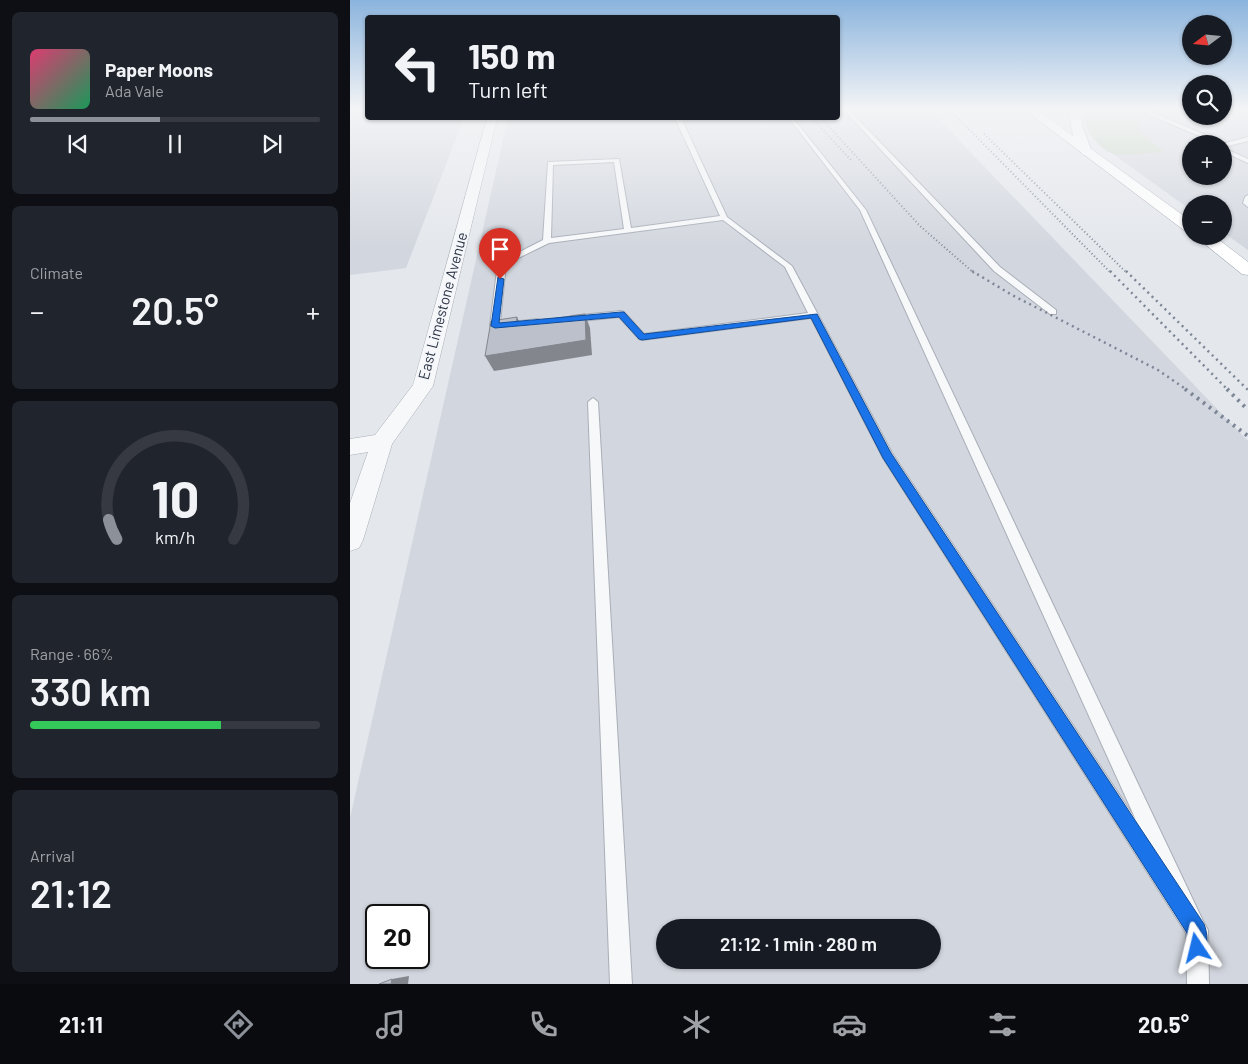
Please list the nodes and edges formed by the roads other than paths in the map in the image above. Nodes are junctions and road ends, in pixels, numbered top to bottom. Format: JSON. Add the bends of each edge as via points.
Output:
{"nodes":[{"id":1,"x":482,"y":155,"type":"edge"},
{"id":2,"x":694,"y":155,"type":"edge"},
{"id":3,"x":820,"y":155,"type":"edge"},
{"id":4,"x":889,"y":155,"type":"edge"},
{"id":5,"x":1090,"y":155,"type":"edge"},
{"id":6,"x":1235,"y":155,"type":"edge"},
{"id":7,"x":1248,"y":161,"type":"edge"},
{"id":8,"x":1248,"y":197,"type":"edge"},
{"id":9,"x":1248,"y":205,"type":"edge"},
{"id":10,"x":724,"y":218,"type":"junction"},
{"id":11,"x":1182,"y":221,"type":"edge"},
{"id":12,"x":628,"y":229,"type":"junction"},
{"id":13,"x":547,"y":241,"type":"junction"},
{"id":14,"x":1215,"y":245,"type":"edge"},
{"id":15,"x":1248,"y":270,"type":"edge"},
{"id":16,"x":1054,"y":312,"type":"dead end"},
{"id":17,"x":814,"y":315,"type":"junction"},
{"id":18,"x":562,"y":319,"type":"edge"},
{"id":19,"x":543,"y":321,"type":"edge"},
{"id":20,"x":593,"y":402,"type":"dead end"},
{"id":21,"x":382,"y":442,"type":"junction"},
{"id":22,"x":350,"y":447,"type":"edge"},
{"id":23,"x":350,"y":540,"type":"edge"},
{"id":24,"x":1197,"y":930,"type":"junction"},
{"id":25,"x":620,"y":984,"type":"edge"},
{"id":26,"x":1198,"y":984,"type":"edge"}],
"edges":[{"from":1,"to":21,"type":"street","name":"East Limestone Avenue","via":[[423,386]]},
{"from":2,"to":10,"type":"lane"},
{"from":3,"to":24,"type":"lane","via":[[863,210]]},
{"from":4,"to":16,"type":"lane","via":[[997,269]]},
{"from":5,"to":11,"type":"main road"},
{"from":6,"to":7,"type":"lane"},
{"from":8,"to":9,"type":"lane"},
{"from":10,"to":12,"type":"lane"},
{"from":10,"to":17,"type":"lane","via":[[788,266]]},
{"from":12,"to":13,"type":"lane"},
{"from":12,"to":13,"type":"lane","via":[[617,160],[550,163]]},
{"from":13,"to":19,"type":"lane","via":[[502,263],[495,326]]},
{"from":14,"to":15,"type":"main road"},
{"from":17,"to":18,"type":"lane","via":[[642,337],[621,314]]},
{"from":17,"to":24,"type":"lane","via":[[887,455]]},
{"from":20,"to":25,"type":"lane"},
{"from":21,"to":22,"type":"street"},
{"from":21,"to":23,"type":"street","name":"East Limestone Avenue"},
{"from":24,"to":26,"type":"lane"}]}
